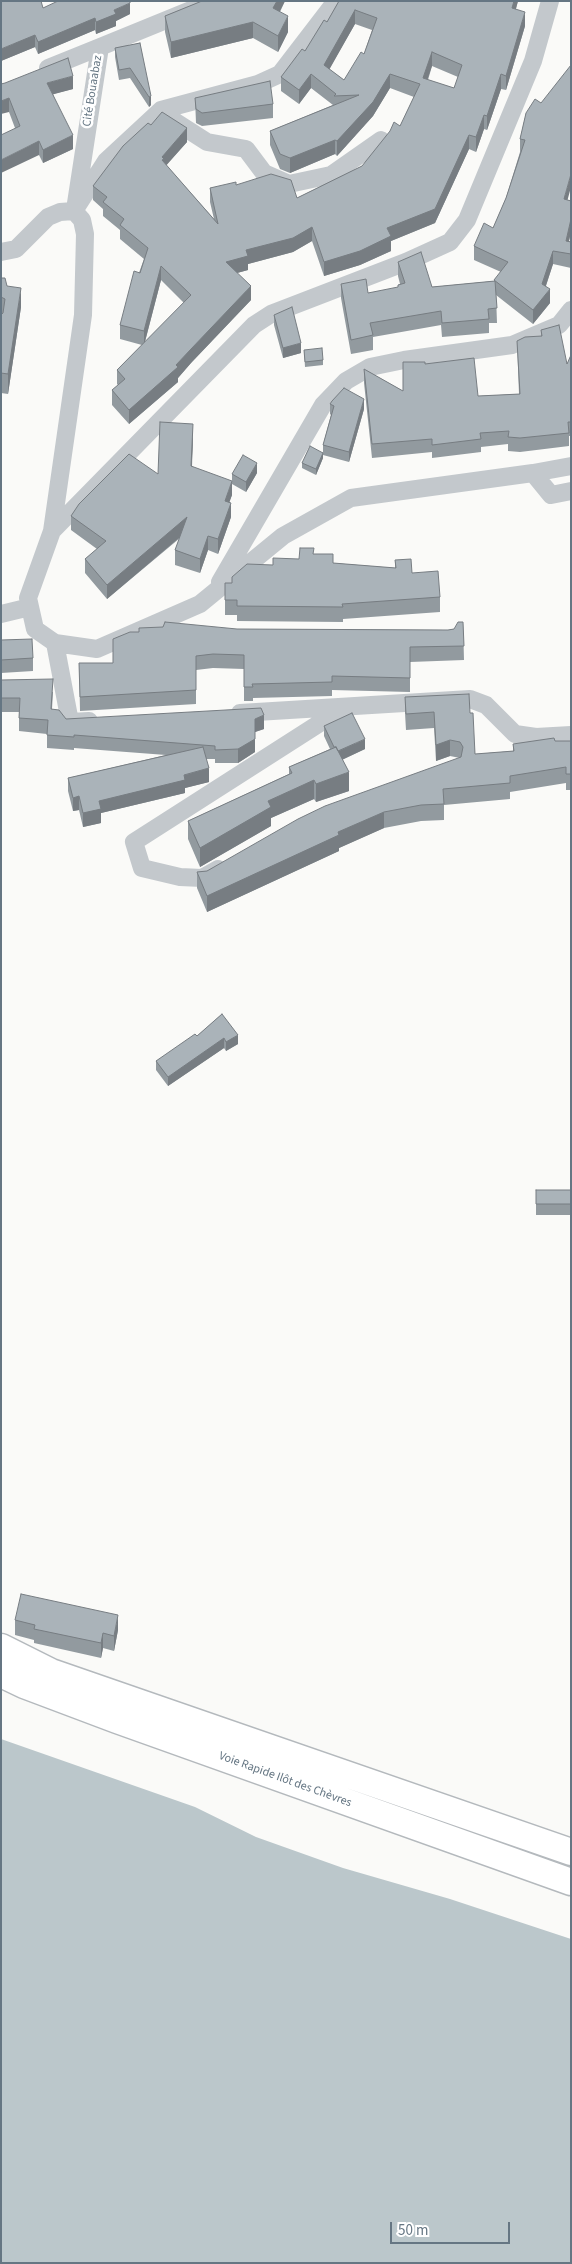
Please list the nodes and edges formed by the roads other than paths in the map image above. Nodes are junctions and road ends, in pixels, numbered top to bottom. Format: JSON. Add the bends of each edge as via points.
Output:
{"nodes":[{"id":1,"x":213,"y":1,"type":"edge"},
{"id":2,"x":336,"y":1,"type":"edge"},
{"id":3,"x":550,"y":1,"type":"edge"},
{"id":4,"x":100,"y":47,"type":"junction"},
{"id":5,"x":28,"y":76,"type":"edge"},
{"id":6,"x":159,"y":112,"type":"junction"},
{"id":7,"x":381,"y":140,"type":"edge"},
{"id":8,"x":74,"y":211,"type":"junction"},
{"id":9,"x":1,"y":252,"type":"edge"},
{"id":10,"x":571,"y":310,"type":"edge"},
{"id":11,"x":571,"y":466,"type":"edge"},
{"id":12,"x":533,"y":473,"type":"junction"},
{"id":13,"x":571,"y":491,"type":"edge"},
{"id":14,"x":52,"y":532,"type":"junction"},
{"id":15,"x":214,"y":593,"type":"junction"},
{"id":16,"x":30,"y":607,"type":"junction"},
{"id":17,"x":1,"y":614,"type":"edge"},
{"id":18,"x":155,"y":624,"type":"junction"},
{"id":19,"x":182,"y":628,"type":"edge"},
{"id":20,"x":55,"y":643,"type":"junction"},
{"id":21,"x":345,"y":707,"type":"junction"},
{"id":22,"x":227,"y":713,"type":"edge"},
{"id":23,"x":109,"y":720,"type":"edge"},
{"id":24,"x":571,"y":735,"type":"edge"},
{"id":25,"x":233,"y":861,"type":"edge"},
{"id":26,"x":1,"y":1647,"type":"edge"},
{"id":27,"x":1,"y":1674,"type":"edge"},
{"id":28,"x":571,"y":1852,"type":"edge"},
{"id":29,"x":571,"y":1882,"type":"edge"}],
"edges":[{"from":1,"to":4,"type":"street"},
{"from":2,"to":6,"type":"street","via":[[280,74],[258,84]]},
{"from":3,"to":14,"type":"street","via":[[533,61],[471,211],[450,242],[271,314],[254,324]]},
{"from":4,"to":5,"type":"street","name":"Cité Bouaabaz"},
{"from":4,"to":8,"type":"street","name":"Cité Bouaabaz"},
{"from":6,"to":7,"type":"street","via":[[207,142],[246,149],[264,173],[289,184],[331,174]]},
{"from":6,"to":8,"type":"street","via":[[106,161]]},
{"from":8,"to":9,"type":"street","via":[[48,217],[16,249]]},
{"from":8,"to":14,"type":"street","via":[[82,220],[85,234],[83,315]]},
{"from":10,"to":15,"type":"street","via":[[559,324],[512,345],[370,367],[346,381],[323,405]]},
{"from":11,"to":12,"type":"street"},
{"from":12,"to":13,"type":"street","via":[[550,495]]},
{"from":12,"to":15,"type":"street","via":[[351,498],[283,536]]},
{"from":14,"to":16,"type":"street","via":[[28,598]]},
{"from":15,"to":18,"type":"street","via":[[200,604]]},
{"from":16,"to":17,"type":"street"},
{"from":16,"to":20,"type":"street","via":[[35,629]]},
{"from":18,"to":19,"type":"street"},
{"from":18,"to":20,"type":"street","via":[[97,649]]},
{"from":20,"to":23,"type":"street","via":[[54,682],[70,722]]},
{"from":21,"to":22,"type":"street"},
{"from":21,"to":24,"type":"street","via":[[470,699],[486,705],[515,734],[536,737]]},
{"from":21,"to":25,"type":"street","via":[[134,842],[142,868],[180,878],[202,878]]},
{"from":26,"to":28,"type":"highway","name":"Voie Rapide Ilôt des Chèvres","via":[[51,1672]]},
{"from":27,"to":29,"type":"highway","name":"Voie Rapide Ilôt des Chèvres","via":[[108,1716]]}]}
